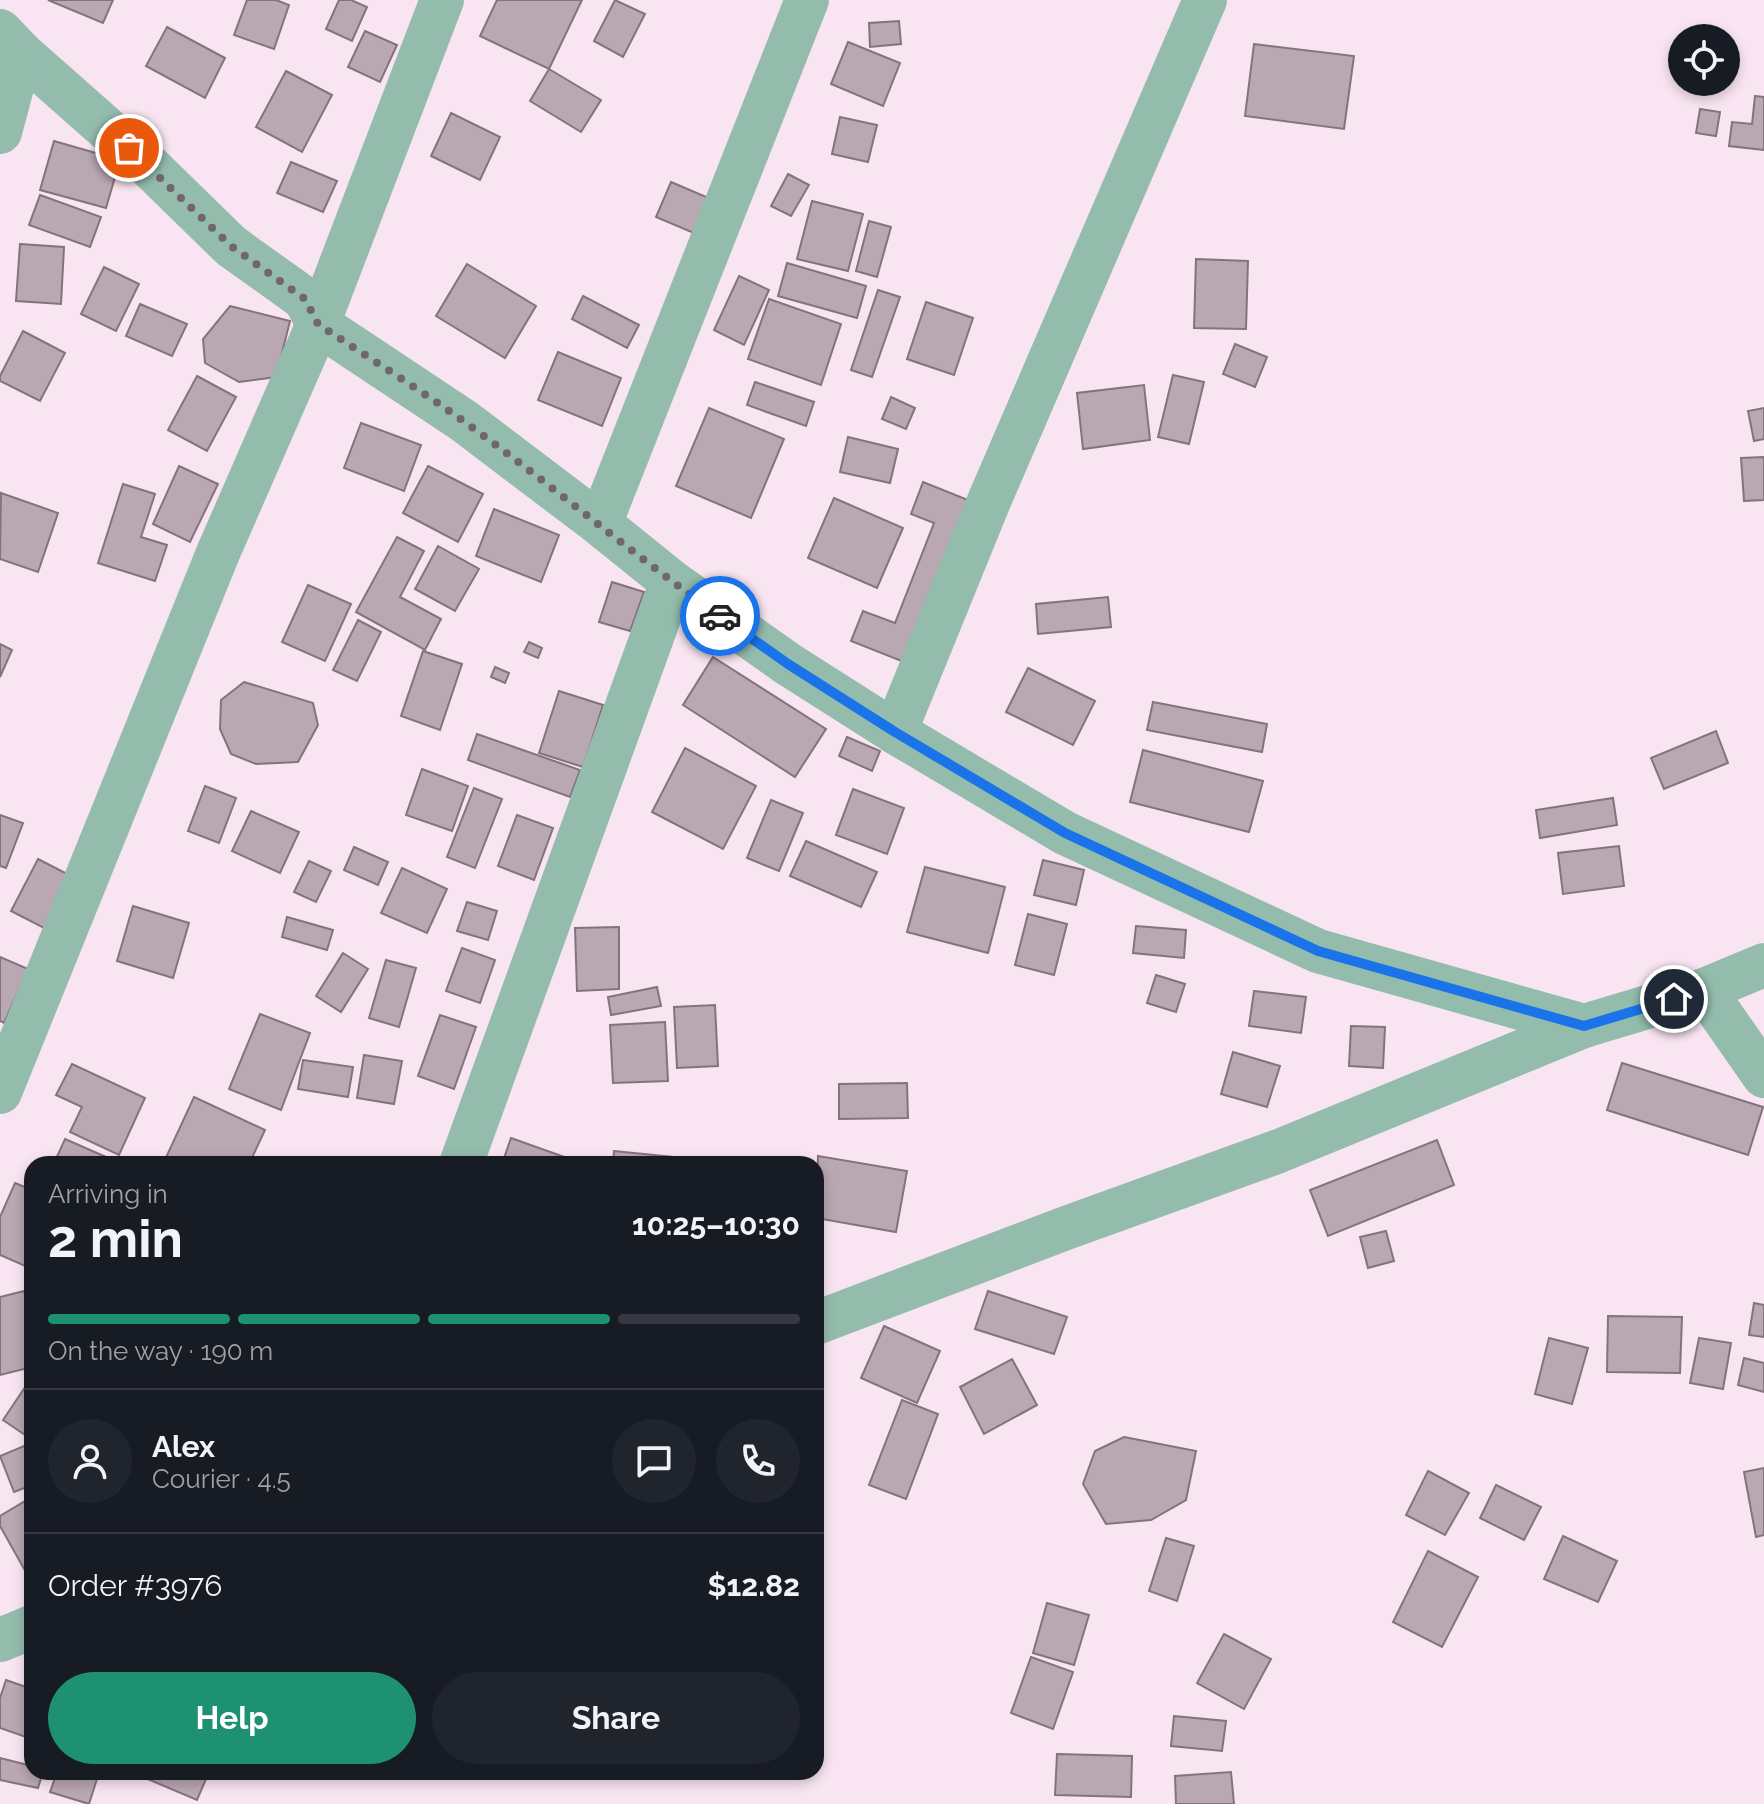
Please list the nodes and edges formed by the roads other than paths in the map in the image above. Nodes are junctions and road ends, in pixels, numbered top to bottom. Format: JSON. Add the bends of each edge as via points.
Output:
{"nodes":[{"id":1,"x":442,"y":0,"type":"edge"},
{"id":2,"x":807,"y":0,"type":"edge"},
{"id":3,"x":1205,"y":0,"type":"edge"},
{"id":4,"x":10,"y":42,"type":"edge"},
{"id":5,"x":0,"y":132,"type":"edge"},
{"id":6,"x":318,"y":324,"type":"junction"},
{"id":7,"x":600,"y":524,"type":"junction"},
{"id":8,"x":672,"y":582,"type":"junction"},
{"id":9,"x":895,"y":732,"type":"junction"},
{"id":10,"x":1764,"y":965,"type":"edge"},
{"id":11,"x":1704,"y":990,"type":"junction"},
{"id":12,"x":1584,"y":1026,"type":"junction"},
{"id":13,"x":1764,"y":1076,"type":"edge"},
{"id":14,"x":0,"y":1092,"type":"edge"},
{"id":15,"x":464,"y":1156,"type":"edge"},
{"id":16,"x":824,"y":1320,"type":"edge"},
{"id":17,"x":24,"y":1630,"type":"edge"},
{"id":18,"x":0,"y":1640,"type":"edge"}],
"edges":[{"from":1,"to":6,"type":"street"},
{"from":2,"to":7,"type":"street"},
{"from":3,"to":9,"type":"street"},
{"from":4,"to":5,"type":"street"},
{"from":4,"to":6,"type":"street","via":[[231,246],[305,299]]},
{"from":6,"to":7,"type":"street","via":[[464,421]]},
{"from":6,"to":14,"type":"street","via":[[194,611]]},
{"from":7,"to":8,"type":"street"},
{"from":8,"to":9,"type":"street"},
{"from":8,"to":15,"type":"street"},
{"from":9,"to":12,"type":"street","via":[[1065,833],[1318,951]]},
{"from":10,"to":11,"type":"street"},
{"from":11,"to":12,"type":"street"},
{"from":11,"to":13,"type":"street"},
{"from":12,"to":16,"type":"street","via":[[1279,1151]]},
{"from":17,"to":18,"type":"street"}]}
